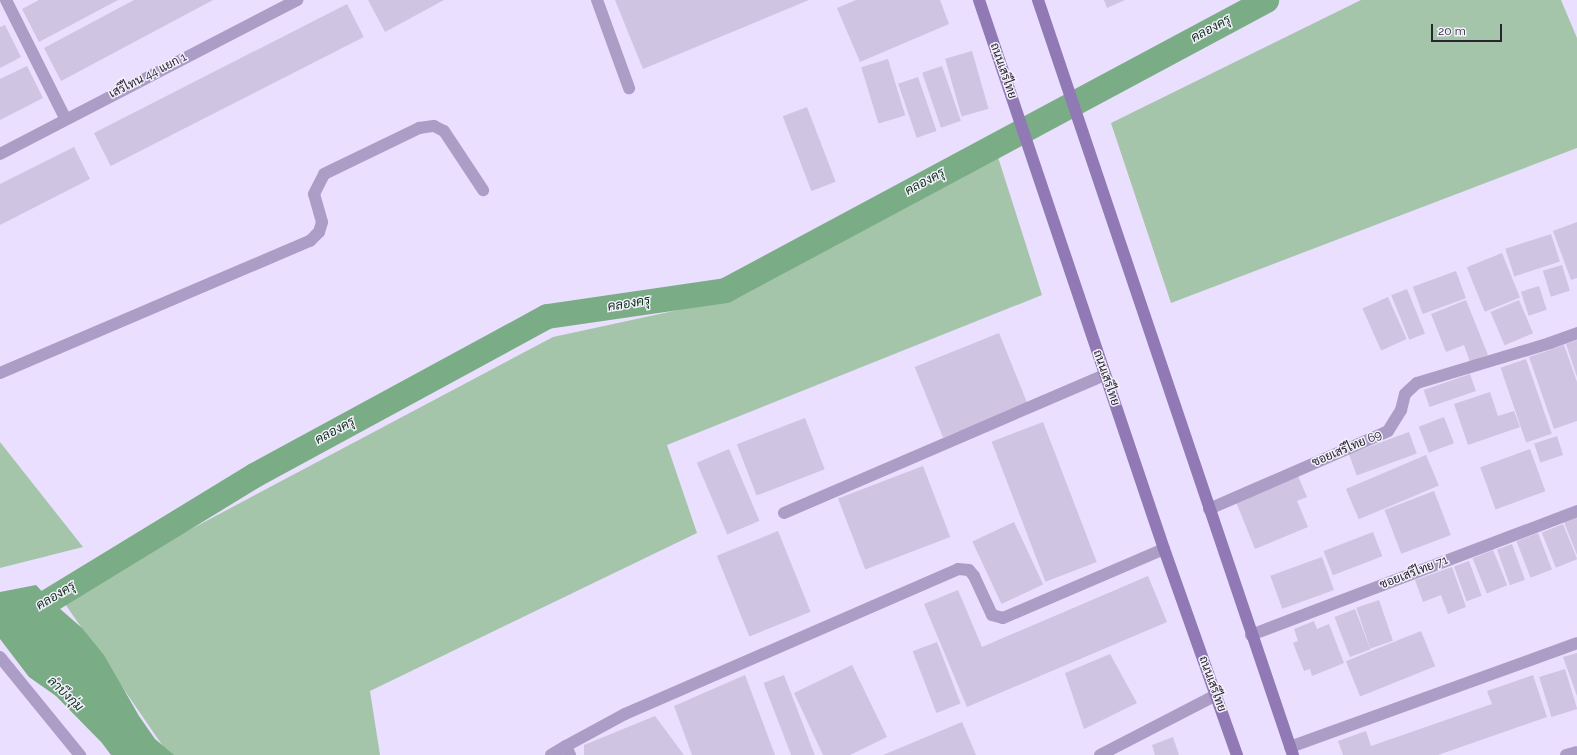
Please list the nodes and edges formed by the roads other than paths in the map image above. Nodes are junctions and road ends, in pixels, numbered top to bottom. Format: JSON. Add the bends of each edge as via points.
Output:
{"nodes":[{"id":1,"x":6,"y":0,"type":"edge"},
{"id":2,"x":297,"y":0,"type":"edge"},
{"id":3,"x":597,"y":0,"type":"edge"},
{"id":4,"x":979,"y":0,"type":"edge"},
{"id":5,"x":1038,"y":0,"type":"edge"},
{"id":6,"x":629,"y":88,"type":"dead end"},
{"id":7,"x":65,"y":118,"type":"junction"},
{"id":8,"x":0,"y":154,"type":"edge"},
{"id":9,"x":483,"y":190,"type":"dead end"},
{"id":10,"x":1577,"y":333,"type":"edge"},
{"id":11,"x":0,"y":373,"type":"edge"},
{"id":12,"x":1105,"y":374,"type":"junction"},
{"id":13,"x":1209,"y":509,"type":"junction"},
{"id":14,"x":1577,"y":511,"type":"edge"},
{"id":15,"x":784,"y":513,"type":"dead end"},
{"id":16,"x":1164,"y":549,"type":"junction"},
{"id":17,"x":1251,"y":635,"type":"junction"},
{"id":18,"x":1577,"y":643,"type":"edge"},
{"id":19,"x":0,"y":657,"type":"edge"},
{"id":20,"x":1216,"y":695,"type":"junction"},
{"id":21,"x":568,"y":751,"type":"edge"},
{"id":22,"x":1292,"y":751,"type":"edge"},
{"id":23,"x":1577,"y":752,"type":"edge"},
{"id":24,"x":80,"y":755,"type":"edge"},
{"id":25,"x":551,"y":755,"type":"edge"},
{"id":26,"x":1100,"y":755,"type":"edge"},
{"id":27,"x":1238,"y":755,"type":"edge"},
{"id":28,"x":1566,"y":755,"type":"edge"}],
"edges":[{"from":1,"to":7,"type":"street"},
{"from":2,"to":7,"type":"street","name":"เสรีไทน 44 แยก 1"},
{"from":3,"to":6,"type":"street"},
{"from":4,"to":12,"type":"main road","name":"ถนนเสรีไทย"},
{"from":5,"to":13,"type":"main road"},
{"from":7,"to":8,"type":"street","name":"เสรีไทน 44 แยก 1"},
{"from":9,"to":11,"type":"street","via":[[444,131],[434,126],[419,128],[324,174],[314,194],[322,222],[319,232],[310,241]]},
{"from":10,"to":13,"type":"street","name":"ซอยเสรีไทย 69","via":[[1417,383],[1405,394],[1401,410],[1388,431]]},
{"from":12,"to":15,"type":"street"},
{"from":12,"to":16,"type":"main road","name":"ถนนเสรีไทย"},
{"from":13,"to":17,"type":"main road"},
{"from":14,"to":17,"type":"street","name":"ซอยเสรีไทย 71"},
{"from":16,"to":20,"type":"main road","name":"ถนนเสรีไทย"},
{"from":16,"to":21,"type":"street","via":[[1003,618],[992,615],[974,576],[968,570],[958,569],[625,714]]},
{"from":17,"to":22,"type":"main road"},
{"from":18,"to":22,"type":"street"},
{"from":19,"to":24,"type":"street"},
{"from":20,"to":26,"type":"street"},
{"from":20,"to":27,"type":"main road","name":"ถนนเสรีไทย"},
{"from":21,"to":25,"type":"street"},
{"from":23,"to":28,"type":"street"}]}
